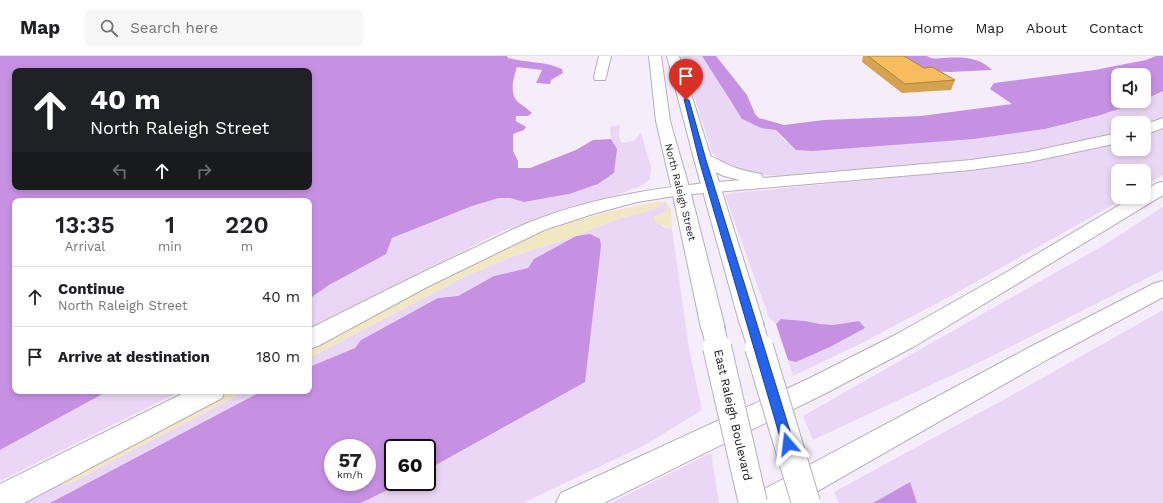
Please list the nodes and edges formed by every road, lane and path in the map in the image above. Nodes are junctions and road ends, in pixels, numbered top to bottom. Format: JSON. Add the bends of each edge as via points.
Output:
{"nodes":[{"id":1,"x":605,"y":56,"type":"edge"},
{"id":2,"x":655,"y":56,"type":"edge"},
{"id":3,"x":673,"y":56,"type":"edge"},
{"id":4,"x":600,"y":77,"type":"dead end"},
{"id":5,"x":1163,"y":123,"type":"edge"},
{"id":6,"x":1151,"y":127,"type":"edge"},
{"id":7,"x":1111,"y":140,"type":"edge"},
{"id":8,"x":702,"y":160,"type":"junction"},
{"id":9,"x":780,"y":182,"type":"junction"},
{"id":10,"x":1163,"y":187,"type":"edge"},
{"id":11,"x":712,"y":188,"type":"junction"},
{"id":12,"x":682,"y":190,"type":"junction"},
{"id":13,"x":1163,"y":288,"type":"edge"},
{"id":14,"x":713,"y":328,"type":"joint"},
{"id":15,"x":312,"y":338,"type":"edge"},
{"id":16,"x":206,"y":394,"type":"edge"},
{"id":17,"x":0,"y":500,"type":"edge"},
{"id":18,"x":572,"y":503,"type":"edge"},
{"id":19,"x":753,"y":503,"type":"edge"},
{"id":20,"x":768,"y":503,"type":"edge"},
{"id":21,"x":806,"y":503,"type":"edge"}],
"edges":[{"from":1,"to":4,"type":"main road"},
{"from":2,"to":12,"type":"main road","name":"North Raleigh Street","via":[[664,121]]},
{"from":3,"to":8,"type":"main road"},
{"from":5,"to":6,"type":"main road"},
{"from":7,"to":9,"type":"main road","via":[[1029,157]]},
{"from":8,"to":9,"type":"main road","via":[[750,178]]},
{"from":8,"to":11,"type":"main road"},
{"from":9,"to":11,"type":"main road"},
{"from":10,"to":18,"type":"main road","via":[[906,340],[819,385]]},
{"from":11,"to":12,"type":"main road"},
{"from":11,"to":21,"type":"main road","bridge":true},
{"from":12,"to":14,"type":"main road","name":"North Raleigh Street"},
{"from":12,"to":15,"type":"main road","via":[[637,197],[537,226],[418,282]]},
{"from":13,"to":20,"type":"main road","via":[[1041,352]]},
{"from":14,"to":19,"type":"main road","name":"East Raleigh Boulevard","bridge":true},
{"from":16,"to":17,"type":"main road"}]}
